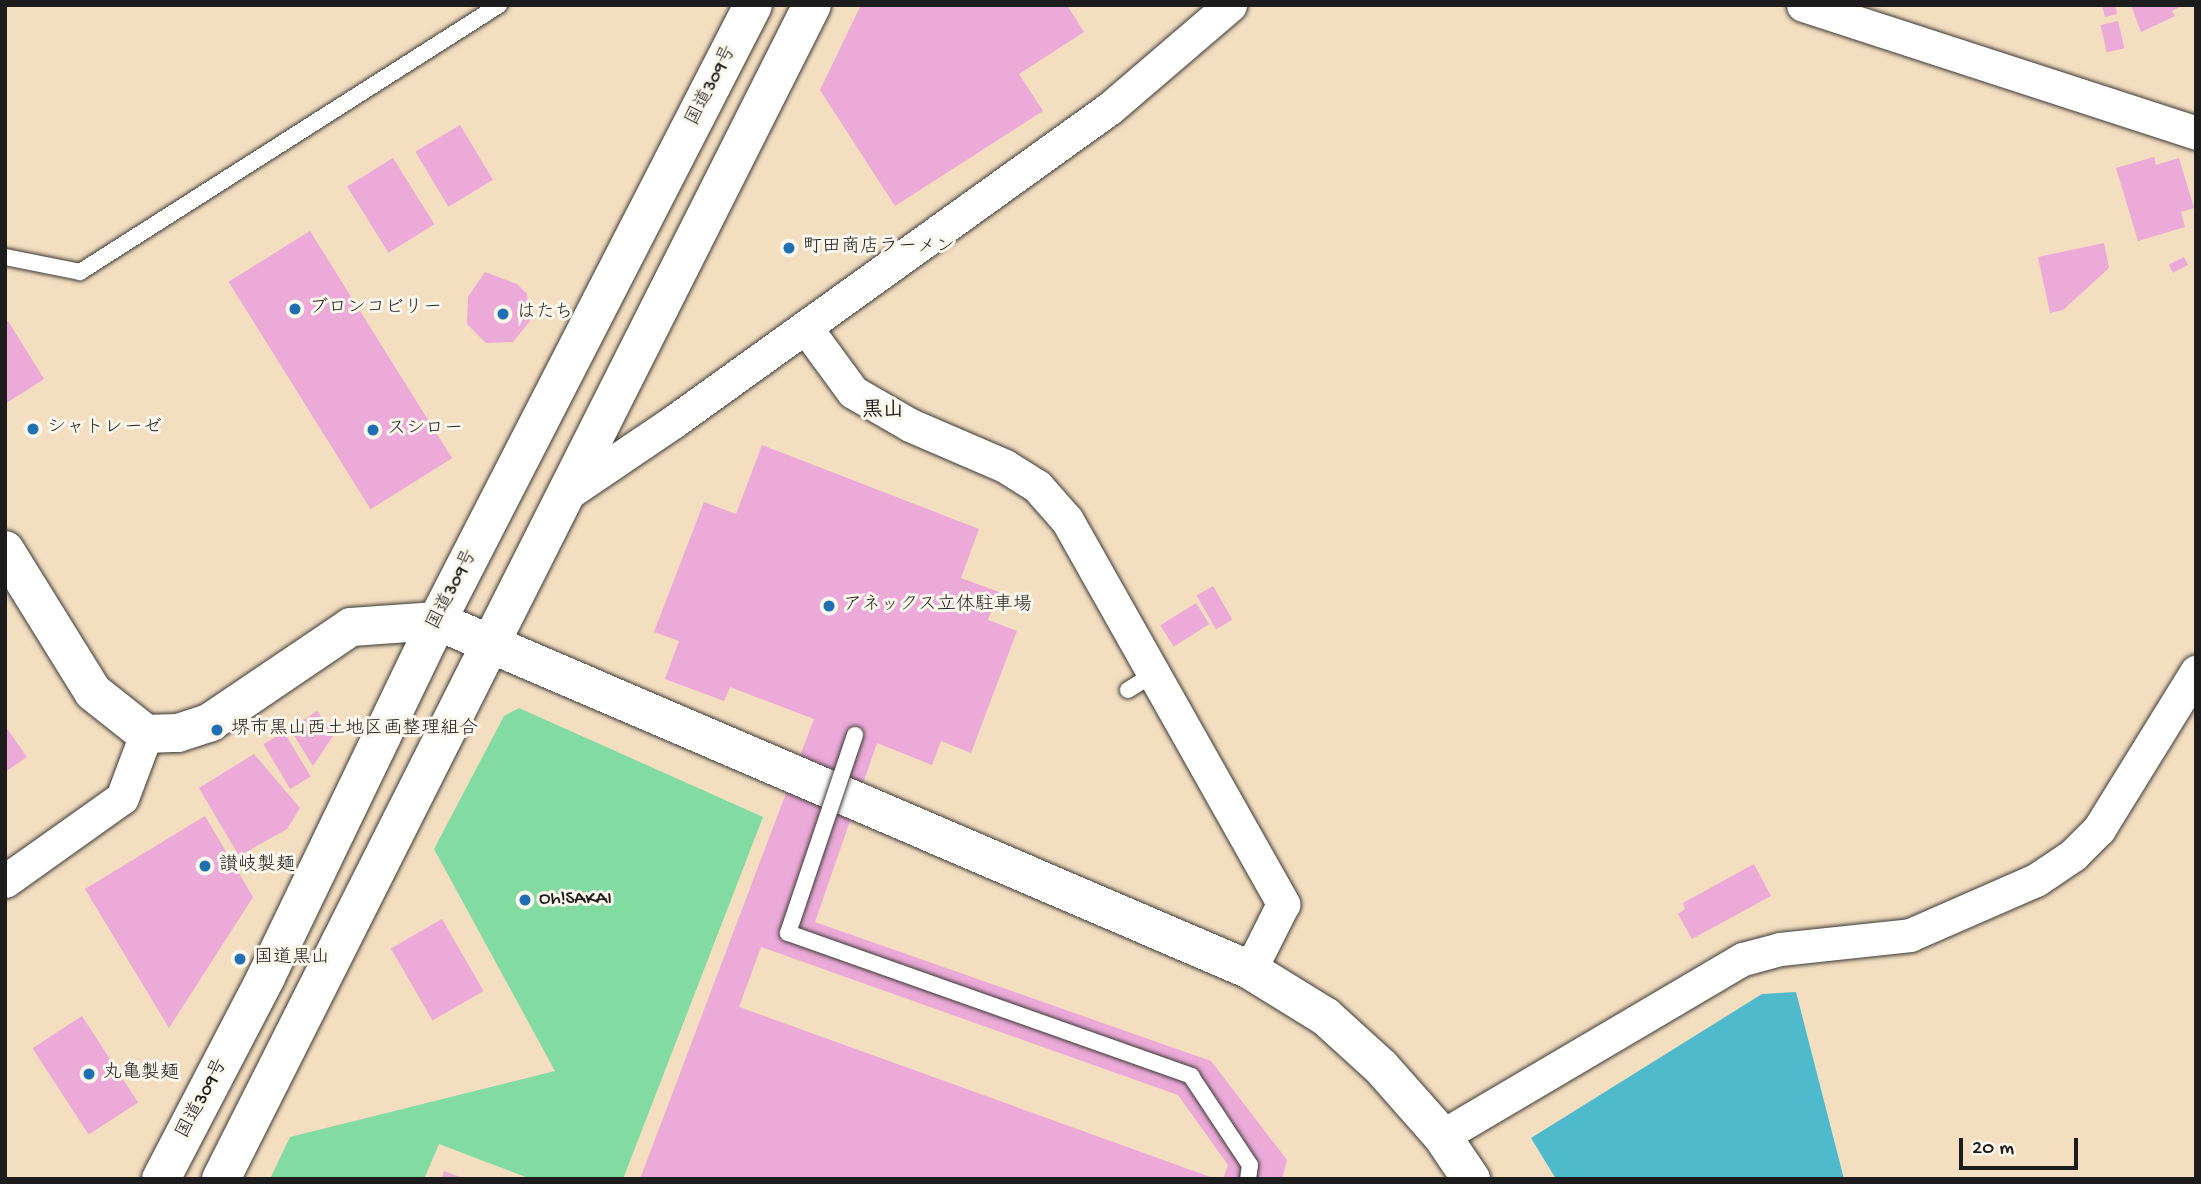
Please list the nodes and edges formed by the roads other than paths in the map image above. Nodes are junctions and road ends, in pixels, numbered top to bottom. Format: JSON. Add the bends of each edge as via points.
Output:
{"nodes":[{"id":1,"x":499,"y":5,"type":"edge"},
{"id":2,"x":753,"y":5,"type":"edge"},
{"id":3,"x":812,"y":5,"type":"edge"},
{"id":4,"x":1230,"y":5,"type":"edge"},
{"id":5,"x":1803,"y":5,"type":"edge"},
{"id":6,"x":2196,"y":133,"type":"edge"},
{"id":7,"x":5,"y":257,"type":"edge"},
{"id":8,"x":806,"y":328,"type":"junction"},
{"id":9,"x":568,"y":493,"type":"junction"},
{"id":10,"x":5,"y":550,"type":"edge"},
{"id":11,"x":437,"y":621,"type":"junction"},
{"id":12,"x":491,"y":646,"type":"junction"},
{"id":13,"x":2196,"y":672,"type":"edge"},
{"id":14,"x":146,"y":734,"type":"junction"},
{"id":15,"x":855,"y":735,"type":"dead end"},
{"id":16,"x":5,"y":881,"type":"edge"},
{"id":17,"x":1250,"y":970,"type":"junction"},
{"id":18,"x":1442,"y":1136,"type":"junction"},
{"id":19,"x":161,"y":1179,"type":"edge"},
{"id":20,"x":221,"y":1179,"type":"edge"},
{"id":21,"x":1248,"y":1179,"type":"edge"},
{"id":22,"x":1472,"y":1179,"type":"edge"}],
"edges":[{"from":1,"to":7,"type":"lane","via":[[80,272]]},
{"from":2,"to":11,"type":"main road","name":"国道309号"},
{"from":3,"to":9,"type":"main road"},
{"from":4,"to":8,"type":"street","via":[[1110,108]]},
{"from":5,"to":6,"type":"street"},
{"from":8,"to":9,"type":"street"},
{"from":8,"to":17,"type":"street","via":[[853,392],[910,425],[1005,466],[1037,486],[1068,520],[1141,682],[1283,904]]},
{"from":9,"to":12,"type":"main road"},
{"from":10,"to":14,"type":"main road","via":[[93,692]]},
{"from":11,"to":12,"type":"main road"},
{"from":11,"to":14,"type":"main road","via":[[351,628],[209,723],[178,733]]},
{"from":11,"to":19,"type":"main road","name":"国道309号","via":[[266,977]]},
{"from":12,"to":17,"type":"main road"},
{"from":12,"to":20,"type":"main road"},
{"from":13,"to":18,"type":"street","via":[[2099,829],[2073,855],[2036,880],[1910,935],[1780,949],[1743,959]]},
{"from":14,"to":16,"type":"street","via":[[122,798]]},
{"from":15,"to":21,"type":"lane","bridge":true,"via":[[788,933],[1191,1076],[1250,1165]]},
{"from":17,"to":18,"type":"main road","via":[[1326,1017],[1381,1067]]},
{"from":18,"to":22,"type":"main road"}]}
